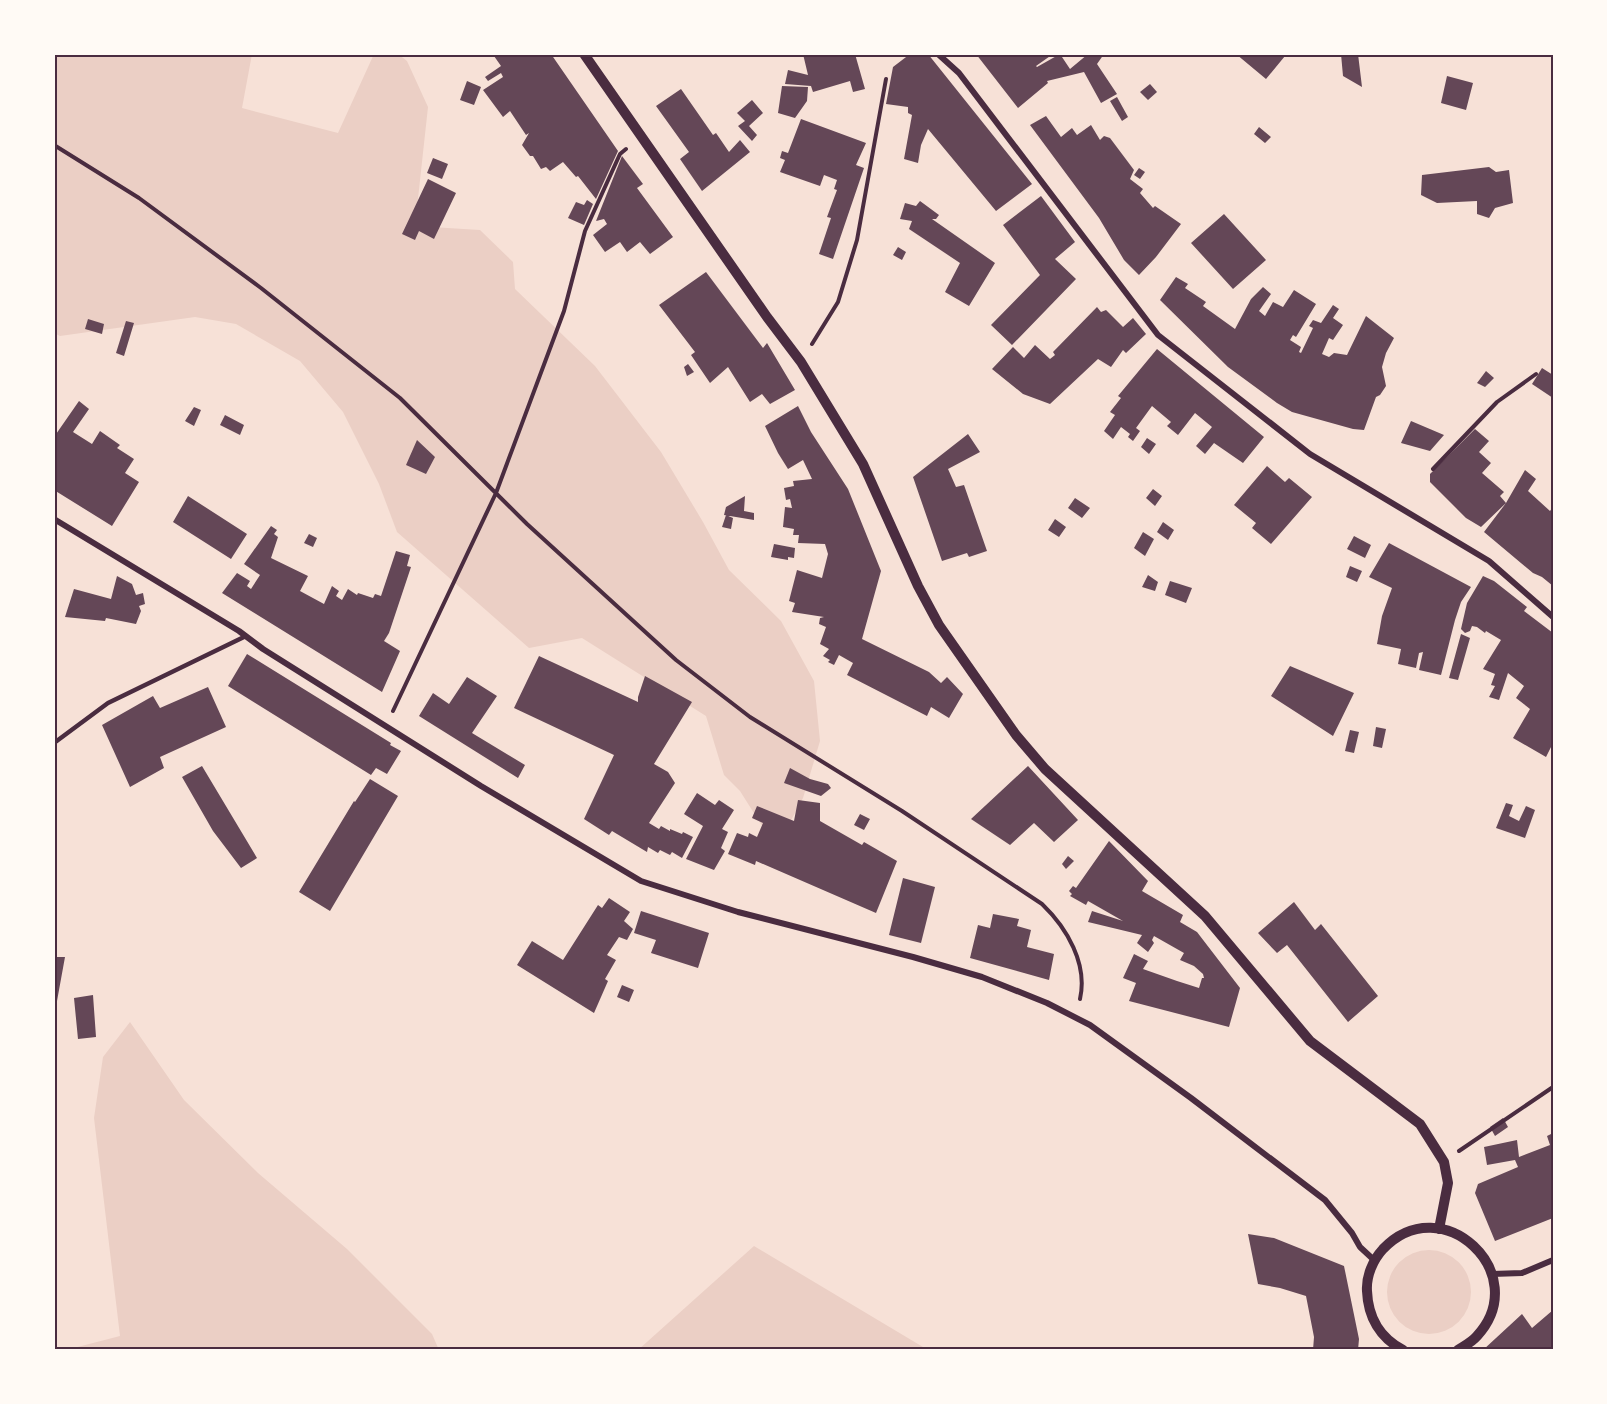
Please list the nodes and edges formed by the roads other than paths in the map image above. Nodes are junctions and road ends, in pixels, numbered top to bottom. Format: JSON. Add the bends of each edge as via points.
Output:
{"nodes":[{"id":1,"x":584,"y":54,"type":"edge"},
{"id":2,"x":938,"y":54,"type":"edge"},
{"id":3,"x":54,"y":519,"type":"edge"},
{"id":4,"x":1553,"y":617,"type":"edge"},
{"id":5,"x":246,"y":636,"type":"junction"},
{"id":6,"x":54,"y":743,"type":"edge"},
{"id":7,"x":1439,"y":1229,"type":"junction"},
{"id":8,"x":1374,"y":1260,"type":"junction"},
{"id":9,"x":1553,"y":1260,"type":"edge"},
{"id":10,"x":1492,"y":1274,"type":"junction"},
{"id":11,"x":1404,"y":1350,"type":"edge"},
{"id":12,"x":1458,"y":1350,"type":"edge"}],
"edges":[{"from":1,"to":7,"type":"street","via":[[801,362],[863,464],[939,625],[1016,735],[1045,769],[1205,916],[1310,1041],[1420,1124],[1444,1162],[1448,1183]]},
{"from":2,"to":4,"type":"street","via":[[959,73],[1158,335],[1310,454],[1489,561]]},
{"from":3,"to":5,"type":"street"},
{"from":5,"to":6,"type":"lane","via":[[108,703]]},
{"from":5,"to":8,"type":"street","via":[[481,786],[641,881],[738,912],[982,977],[1090,1025],[1325,1200]]},
{"from":7,"to":8,"type":"street","via":[[1403,1234]]},
{"from":7,"to":10,"type":"street","via":[[1471,1242]]},
{"from":8,"to":11,"type":"street","via":[[1366,1285],[1372,1320],[1382,1335]]},
{"from":9,"to":10,"type":"street","via":[[1522,1272]]},
{"from":10,"to":12,"type":"street","via":[[1494,1296],[1489,1318],[1476,1337]]}]}
